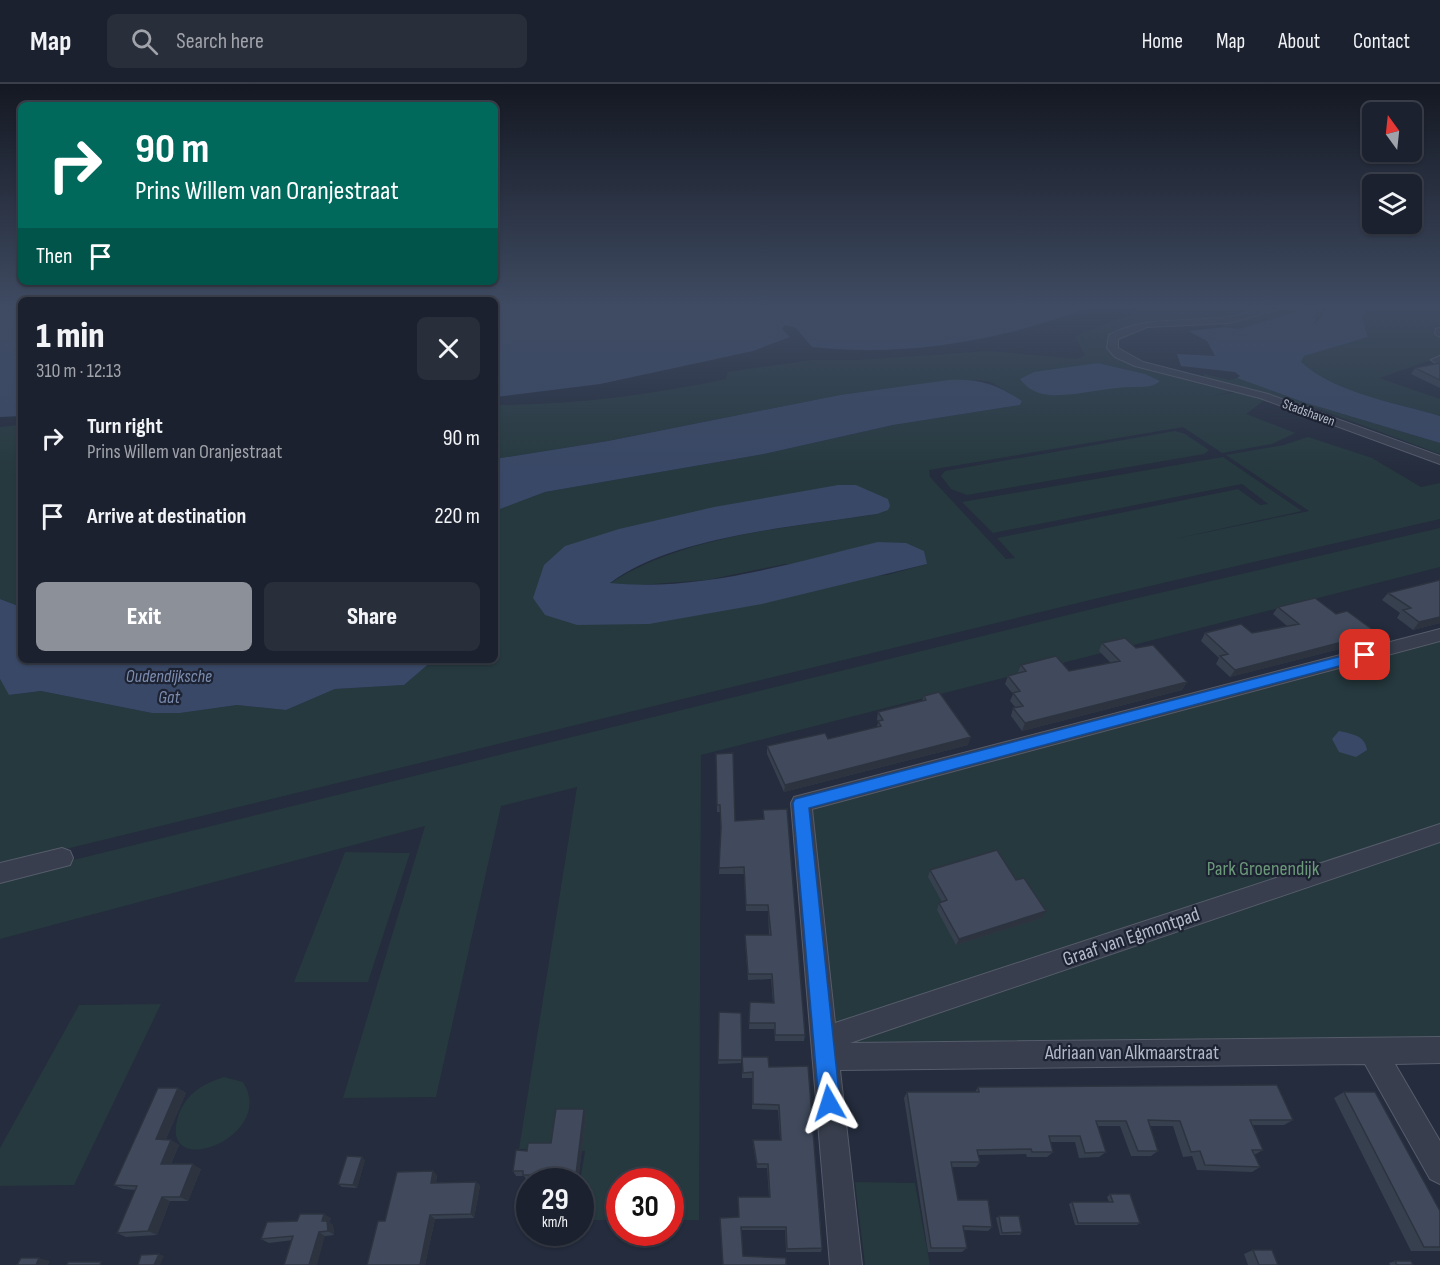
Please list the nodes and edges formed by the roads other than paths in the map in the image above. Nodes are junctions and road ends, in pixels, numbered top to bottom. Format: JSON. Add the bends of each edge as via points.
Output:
{"nodes":[{"id":1,"x":1137,"y":363,"type":"edge"},
{"id":2,"x":1440,"y":460,"type":"edge"},
{"id":3,"x":1440,"y":635,"type":"edge"},
{"id":4,"x":1440,"y":833,"type":"edge"},
{"id":5,"x":62,"y":858,"type":"dead end"},
{"id":6,"x":0,"y":873,"type":"edge"},
{"id":7,"x":824,"y":1048,"type":"junction"},
{"id":8,"x":1372,"y":1050,"type":"junction"},
{"id":9,"x":1440,"y":1050,"type":"edge"},
{"id":10,"x":1440,"y":1169,"type":"edge"},
{"id":11,"x":846,"y":1265,"type":"edge"}],
"edges":[{"from":1,"to":2,"type":"street","name":"Stadshaven","via":[[1264,396]]},
{"from":3,"to":7,"type":"street","via":[[801,803]]},
{"from":4,"to":7,"type":"street","name":"Graaf van Egmontpad"},
{"from":5,"to":6,"type":"street"},
{"from":7,"to":8,"type":"street","name":"Adriaan van Alkmaarstraat"},
{"from":7,"to":11,"type":"street"},
{"from":8,"to":9,"type":"street","name":"Adriaan van Alkmaarstraat"},
{"from":8,"to":10,"type":"street"}]}
